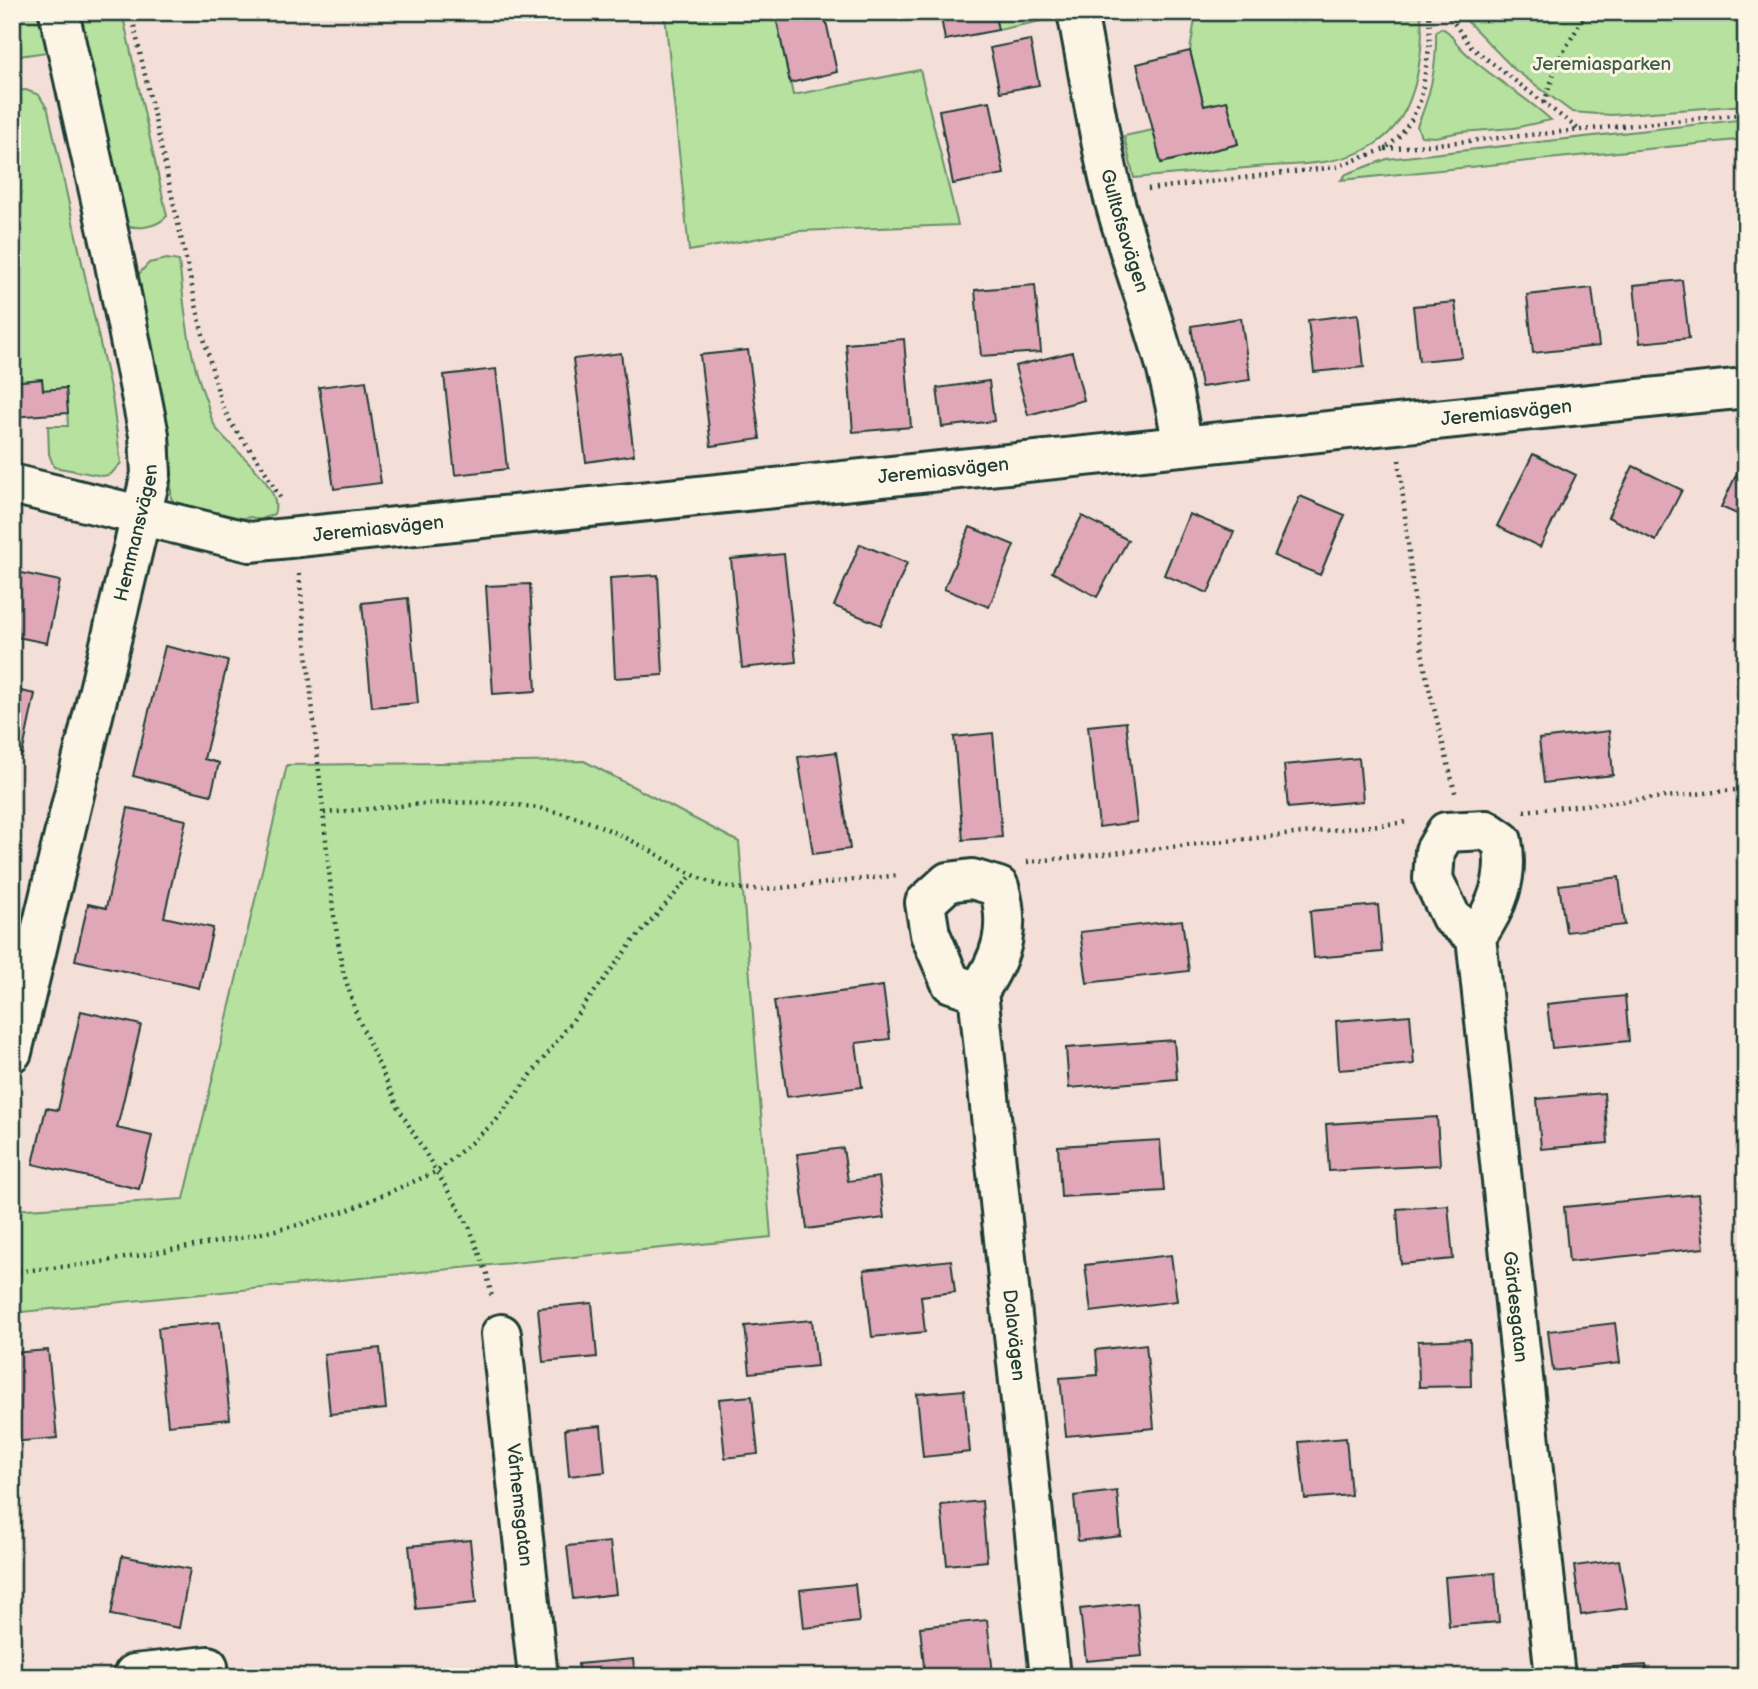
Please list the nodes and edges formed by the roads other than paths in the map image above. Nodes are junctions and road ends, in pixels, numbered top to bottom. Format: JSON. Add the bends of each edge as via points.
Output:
{"nodes":[{"id":1,"x":59,"y":12,"type":"edge"},
{"id":2,"x":1077,"y":12,"type":"edge"},
{"id":3,"x":1746,"y":388,"type":"edge"},
{"id":4,"x":1182,"y":446,"type":"junction"},
{"id":5,"x":12,"y":484,"type":"edge"},
{"id":6,"x":141,"y":516,"type":"junction"},
{"id":7,"x":1476,"y":937,"type":"junction"},
{"id":8,"x":978,"y":992,"type":"dead end"},
{"id":9,"x":15,"y":1033,"type":"edge"},
{"id":10,"x":501,"y":1334,"type":"road end"},
{"id":11,"x":208,"y":1666,"type":"dead end"},
{"id":12,"x":133,"y":1677,"type":"edge"},
{"id":13,"x":538,"y":1677,"type":"edge"},
{"id":14,"x":1050,"y":1677,"type":"edge"},
{"id":15,"x":1555,"y":1677,"type":"edge"}],
"edges":[{"from":1,"to":6,"type":"street","name":"Hemmansvägen","via":[[149,435],[151,474]]},
{"from":2,"to":4,"type":"street","name":"Gulltofsavägen","via":[[1113,193],[1168,369]]},
{"from":3,"to":4,"type":"street","name":"Jeremiasvägen"},
{"from":4,"to":6,"type":"street","name":"Jeremiasvägen","via":[[250,542]]},
{"from":5,"to":6,"type":"street","name":"Jeremiasvägen"},
{"from":6,"to":9,"type":"street","name":"Hemmansvägen"},
{"from":7,"to":7,"type":"street","via":[[1494,911],[1506,861],[1502,841],[1486,830],[1446,832],[1435,851],[1433,879],[1451,917]]},
{"from":7,"to":15,"type":"street","name":"Gärdesgatan"},
{"from":8,"to":14,"type":"street","name":"Dalavägen"},
{"from":10,"to":13,"type":"street","name":"Vårhemsgatan"},
{"from":11,"to":12,"type":"street"}]}
